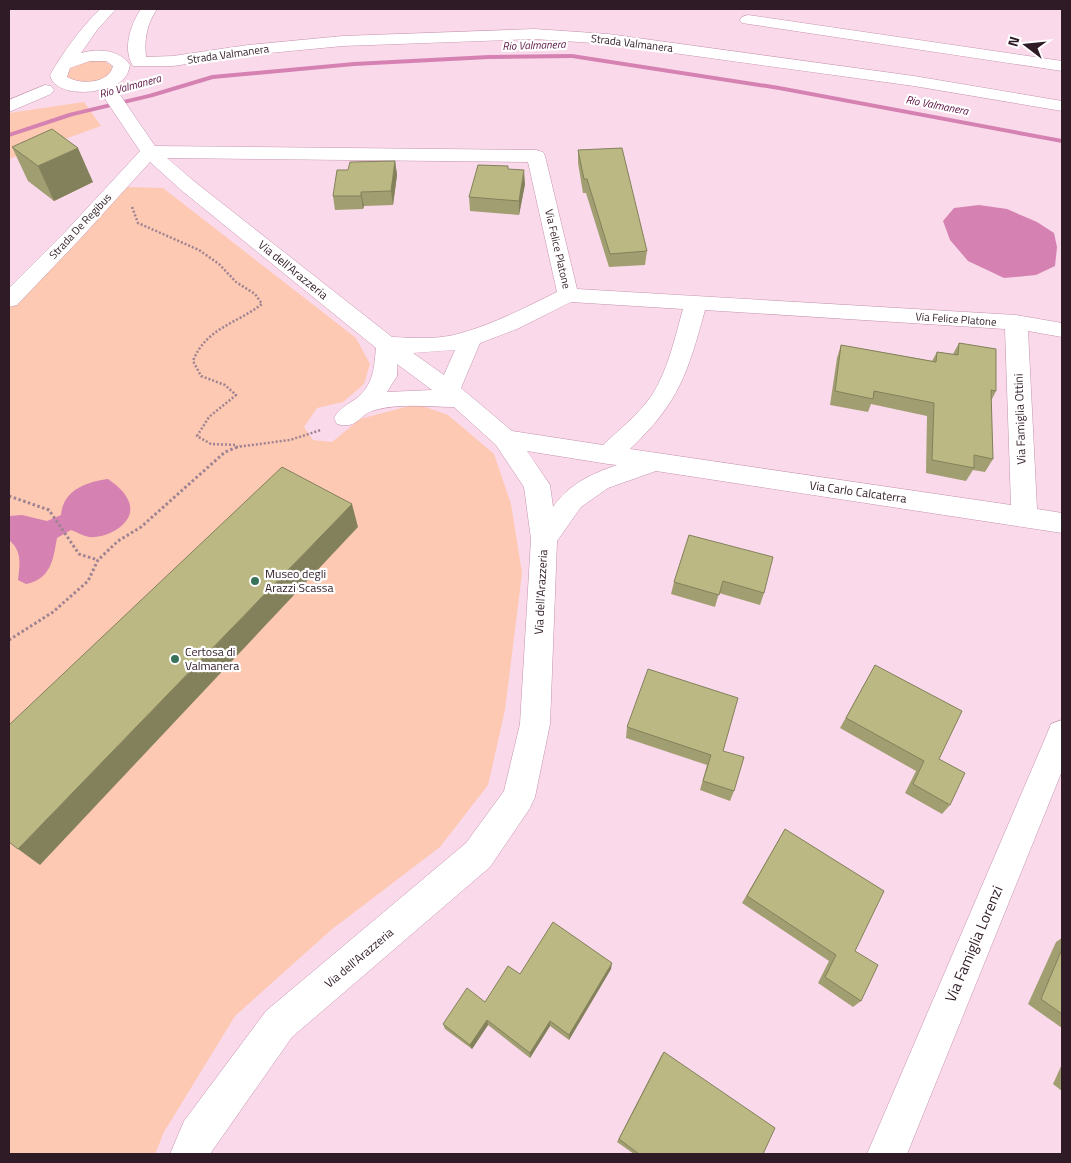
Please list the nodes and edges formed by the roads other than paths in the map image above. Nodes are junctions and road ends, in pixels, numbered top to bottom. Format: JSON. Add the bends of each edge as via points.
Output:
{"nodes":[{"id":1,"x":108,"y":9,"type":"edge"},
{"id":2,"x":149,"y":9,"type":"edge"},
{"id":3,"x":748,"y":20,"type":"dead end"},
{"id":4,"x":918,"y":45,"type":"junction"},
{"id":5,"x":118,"y":57,"type":"junction"},
{"id":6,"x":139,"y":62,"type":"junction"},
{"id":7,"x":1062,"y":66,"type":"edge"},
{"id":8,"x":59,"y":80,"type":"junction"},
{"id":9,"x":914,"y":81,"type":"junction"},
{"id":10,"x":110,"y":94,"type":"junction"},
{"id":11,"x":1062,"y":106,"type":"edge"},
{"id":12,"x":9,"y":107,"type":"edge"},
{"id":13,"x":150,"y":152,"type":"junction"},
{"id":14,"x":568,"y":295,"type":"junction"},
{"id":15,"x":9,"y":300,"type":"edge"},
{"id":16,"x":696,"y":302,"type":"junction"},
{"id":17,"x":1016,"y":322,"type":"junction"},
{"id":18,"x":1062,"y":330,"type":"edge"},
{"id":19,"x":471,"y":338,"type":"junction"},
{"id":20,"x":387,"y":345,"type":"junction"},
{"id":21,"x":454,"y":396,"type":"junction"},
{"id":22,"x":368,"y":402,"type":"junction"},
{"id":23,"x":346,"y":418,"type":"road end"},
{"id":24,"x":505,"y":439,"type":"junction"},
{"id":25,"x":608,"y":455,"type":"junction"},
{"id":26,"x":654,"y":462,"type":"junction"},
{"id":27,"x":1024,"y":516,"type":"junction"},
{"id":28,"x":1062,"y":523,"type":"edge"},
{"id":29,"x":544,"y":540,"type":"junction"},
{"id":30,"x":1062,"y":734,"type":"edge"},
{"id":31,"x":190,"y":1154,"type":"edge"},
{"id":32,"x":887,"y":1154,"type":"edge"}],
"edges":[{"from":1,"to":8,"type":"street","via":[[91,27]]},
{"from":2,"to":6,"type":"street","via":[[139,25],[136,45]]},
{"from":3,"to":4,"type":"street"},
{"from":4,"to":7,"type":"street"},
{"from":4,"to":9,"type":"street"},
{"from":5,"to":6,"type":"street","name":"Strada Valmanera"},
{"from":5,"to":8,"type":"street","via":[[88,56]]},
{"from":5,"to":10,"type":"street","via":[[120,74]]},
{"from":6,"to":9,"type":"street","name":"Strada Valmanera","via":[[343,41],[534,34],[608,39]]},
{"from":8,"to":10,"type":"street"},
{"from":8,"to":12,"type":"street"},
{"from":9,"to":11,"type":"street","name":"Strada Valmanera"},
{"from":10,"to":13,"type":"street","name":"Via dell'Arazzeria"},
{"from":13,"to":14,"type":"street","name":"Via Felice Platone","via":[[536,156]]},
{"from":13,"to":15,"type":"street","name":"Strada De Regibus"},
{"from":13,"to":20,"type":"street","name":"Via dell'Arazzeria"},
{"from":14,"to":16,"type":"street","name":"Via Felice Platone"},
{"from":14,"to":19,"type":"street"},
{"from":16,"to":17,"type":"street","name":"Via Felice Platone"},
{"from":16,"to":25,"type":"street","via":[[680,359],[664,394],[640,425]]},
{"from":17,"to":18,"type":"street","name":"Via Felice Platone"},
{"from":17,"to":27,"type":"street","name":"Via Famiglia Ottini"},
{"from":19,"to":20,"type":"street","via":[[427,345]]},
{"from":19,"to":21,"type":"street"},
{"from":20,"to":21,"type":"street","name":"Via dell'Arazzeria"},
{"from":20,"to":22,"type":"street","via":[[386,376]]},
{"from":21,"to":22,"type":"street"},
{"from":21,"to":24,"type":"street","name":"Via dell'Arazzeria"},
{"from":22,"to":23,"type":"street"},
{"from":24,"to":25,"type":"street","name":"Via Carlo Calcaterra"},
{"from":24,"to":29,"type":"street","name":"Via dell'Arazzeria","via":[[537,486]]},
{"from":25,"to":26,"type":"street","name":"Via Carlo Calcaterra"},
{"from":26,"to":27,"type":"street","name":"Via Carlo Calcaterra"},
{"from":26,"to":29,"type":"street","name":"Via Carlo Calcaterra","via":[[599,481],[572,500]]},
{"from":27,"to":28,"type":"street","name":"Via Carlo Calcaterra"},
{"from":29,"to":31,"type":"street","name":"Via dell'Arazzeria","via":[[535,724],[519,797],[478,855],[279,1024],[198,1135]]},
{"from":30,"to":32,"type":"street","name":"Via Famiglia Lorenzi"}]}
